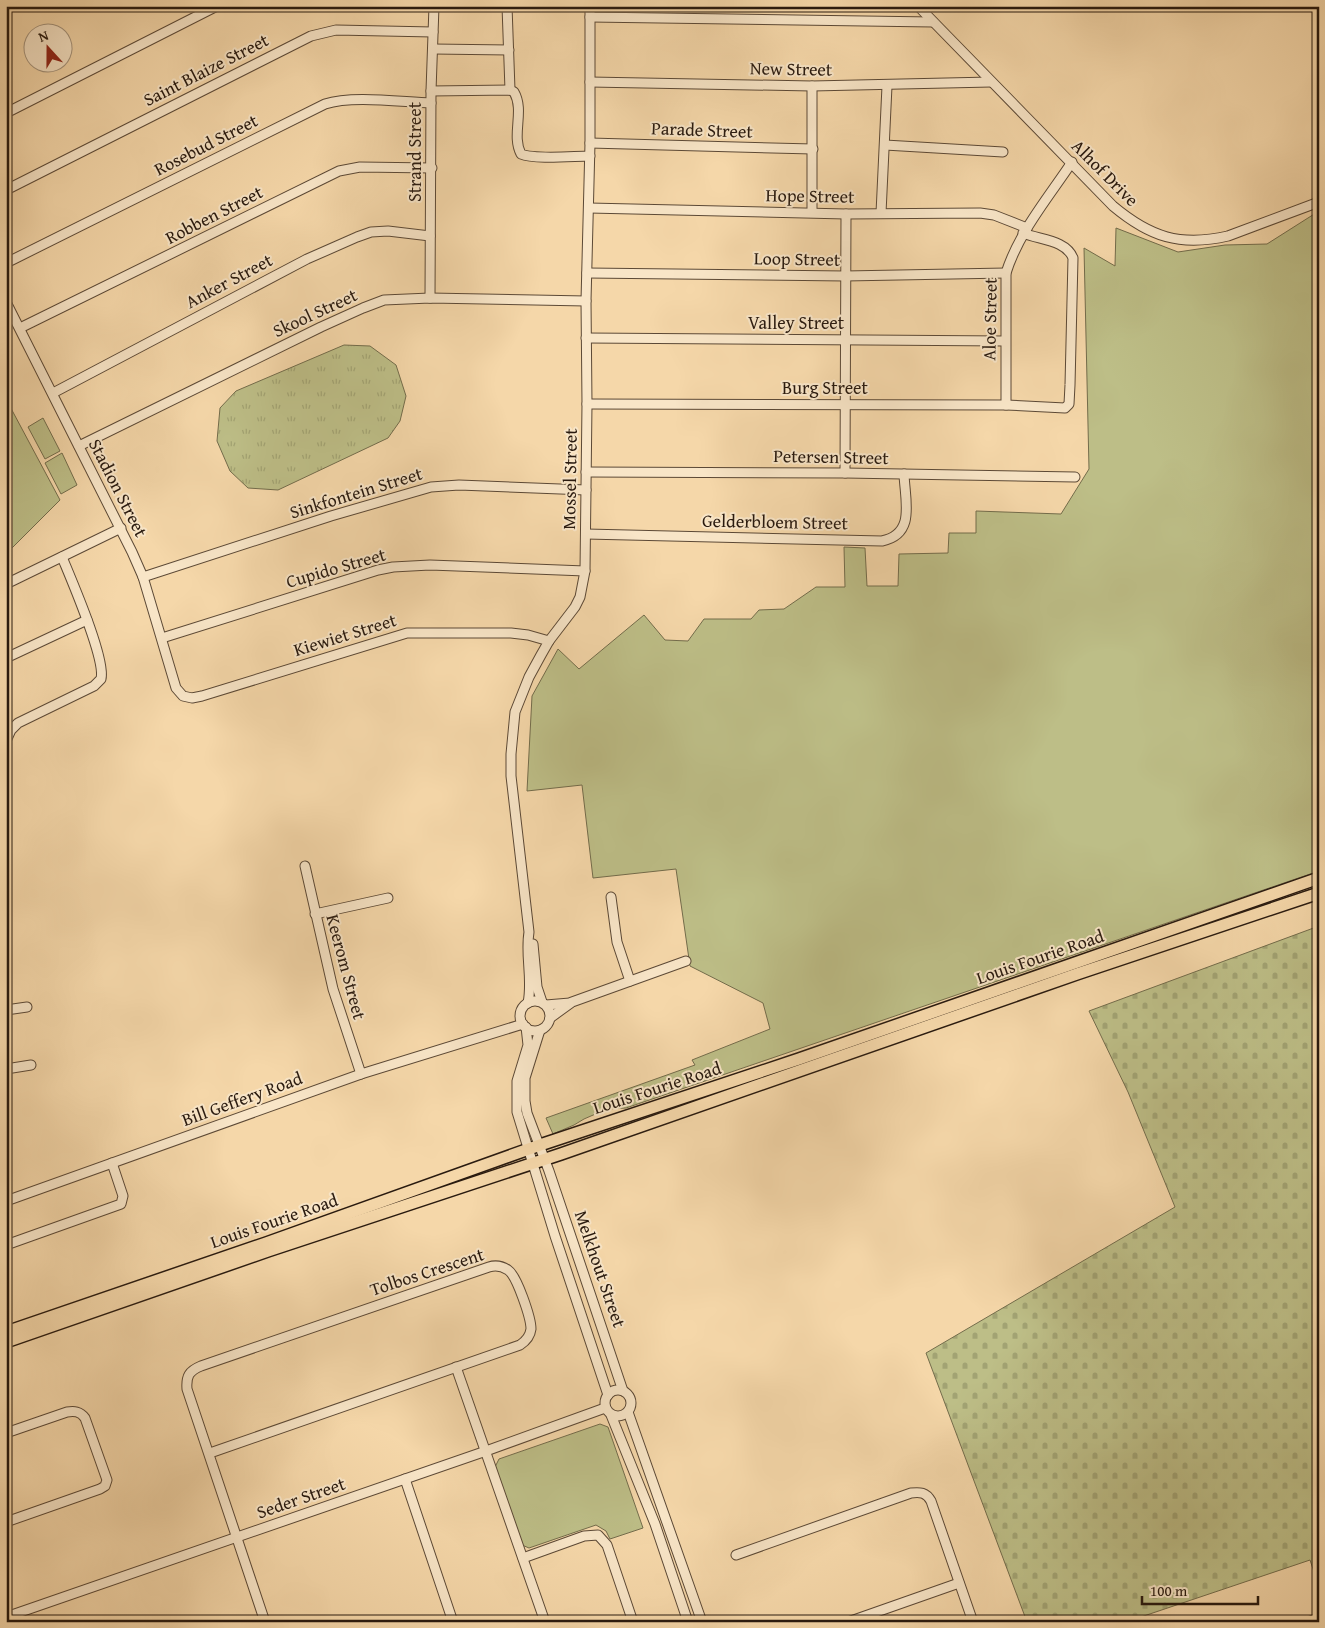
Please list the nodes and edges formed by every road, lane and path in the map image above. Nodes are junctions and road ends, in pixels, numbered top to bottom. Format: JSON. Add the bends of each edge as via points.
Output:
{"nodes":[{"id":1,"x":217,"y":6,"type":"edge"},
{"id":2,"x":434,"y":6,"type":"edge"},
{"id":3,"x":507,"y":6,"type":"edge"},
{"id":4,"x":590,"y":6,"type":"edge"},
{"id":5,"x":918,"y":6,"type":"edge"},
{"id":6,"x":590,"y":17,"type":"junction"},
{"id":7,"x":933,"y":22,"type":"junction"},
{"id":8,"x":433,"y":32,"type":"junction"},
{"id":9,"x":433,"y":49,"type":"junction"},
{"id":10,"x":509,"y":50,"type":"junction"},
{"id":11,"x":590,"y":82,"type":"junction"},
{"id":12,"x":991,"y":82,"type":"junction"},
{"id":13,"x":812,"y":86,"type":"junction"},
{"id":14,"x":887,"y":86,"type":"junction"},
{"id":15,"x":510,"y":90,"type":"junction"},
{"id":16,"x":431,"y":91,"type":"junction"},
{"id":17,"x":431,"y":103,"type":"junction"},
{"id":18,"x":6,"y":113,"type":"edge"},
{"id":19,"x":590,"y":143,"type":"junction"},
{"id":20,"x":885,"y":145,"type":"junction"},
{"id":21,"x":813,"y":149,"type":"junction"},
{"id":22,"x":1003,"y":152,"type":"dead end"},
{"id":23,"x":590,"y":156,"type":"junction"},
{"id":24,"x":1072,"y":162,"type":"junction"},
{"id":25,"x":432,"y":168,"type":"junction"},
{"id":26,"x":6,"y":190,"type":"edge"},
{"id":27,"x":1319,"y":202,"type":"edge"},
{"id":28,"x":589,"y":208,"type":"junction"},
{"id":29,"x":812,"y":212,"type":"junction"},
{"id":30,"x":846,"y":214,"type":"junction"},
{"id":31,"x":881,"y":214,"type":"junction"},
{"id":32,"x":1025,"y":231,"type":"junction"},
{"id":33,"x":430,"y":236,"type":"junction"},
{"id":34,"x":6,"y":263,"type":"edge"},
{"id":35,"x":587,"y":273,"type":"junction"},
{"id":36,"x":1006,"y":273,"type":"junction"},
{"id":37,"x":845,"y":276,"type":"junction"},
{"id":38,"x":430,"y":298,"type":"junction"},
{"id":39,"x":586,"y":301,"type":"junction"},
{"id":40,"x":6,"y":302,"type":"edge"},
{"id":41,"x":20,"y":328,"type":"junction"},
{"id":42,"x":586,"y":338,"type":"junction"},
{"id":43,"x":846,"y":339,"type":"junction"},
{"id":44,"x":1006,"y":341,"type":"junction"},
{"id":45,"x":53,"y":393,"type":"junction"},
{"id":46,"x":587,"y":404,"type":"junction"},
{"id":47,"x":845,"y":404,"type":"junction"},
{"id":48,"x":1006,"y":405,"type":"junction"},
{"id":49,"x":1062,"y":408,"type":"joint"},
{"id":50,"x":79,"y":446,"type":"junction"},
{"id":51,"x":586,"y":472,"type":"junction"},
{"id":52,"x":845,"y":473,"type":"junction"},
{"id":53,"x":904,"y":474,"type":"junction"},
{"id":54,"x":1074,"y":477,"type":"dead end"},
{"id":55,"x":586,"y":490,"type":"junction"},
{"id":56,"x":120,"y":528,"type":"junction"},
{"id":57,"x":586,"y":534,"type":"junction"},
{"id":58,"x":62,"y":557,"type":"junction"},
{"id":59,"x":585,"y":570,"type":"junction"},
{"id":60,"x":143,"y":576,"type":"junction"},
{"id":61,"x":6,"y":584,"type":"edge"},
{"id":62,"x":86,"y":620,"type":"junction"},
{"id":63,"x":162,"y":638,"type":"junction"},
{"id":64,"x":550,"y":641,"type":"junction"},
{"id":65,"x":6,"y":658,"type":"edge"},
{"id":66,"x":183,"y":696,"type":"joint"},
{"id":67,"x":6,"y":741,"type":"edge"},
{"id":68,"x":305,"y":866,"type":"dead end"},
{"id":69,"x":1319,"y":878,"type":"edge"},
{"id":70,"x":1319,"y":893,"type":"edge"},
{"id":71,"x":611,"y":897,"type":"dead end"},
{"id":72,"x":388,"y":898,"type":"dead end"},
{"id":73,"x":315,"y":914,"type":"junction"},
{"id":74,"x":529,"y":932,"type":"junction"},
{"id":75,"x":686,"y":961,"type":"dead end"},
{"id":76,"x":630,"y":981,"type":"junction"},
{"id":77,"x":572,"y":1002,"type":"junction"},
{"id":78,"x":528,"y":1003,"type":"junction"},
{"id":79,"x":544,"y":1004,"type":"junction"},
{"id":80,"x":27,"y":1007,"type":"dead end"},
{"id":81,"x":6,"y":1010,"type":"edge"},
{"id":82,"x":550,"y":1018,"type":"junction"},
{"id":83,"x":523,"y":1022,"type":"junction"},
{"id":84,"x":540,"y":1030,"type":"junction"},
{"id":85,"x":31,"y":1065,"type":"dead end"},
{"id":86,"x":6,"y":1069,"type":"edge"},
{"id":87,"x":361,"y":1074,"type":"junction"},
{"id":88,"x":540,"y":1145,"type":"junction"},
{"id":89,"x":528,"y":1149,"type":"junction"},
{"id":90,"x":545,"y":1158,"type":"junction"},
{"id":91,"x":532,"y":1162,"type":"junction"},
{"id":92,"x":112,"y":1163,"type":"junction"},
{"id":93,"x":6,"y":1201,"type":"edge"},
{"id":94,"x":6,"y":1245,"type":"edge"},
{"id":95,"x":6,"y":1332,"type":"edge"},
{"id":96,"x":6,"y":1342,"type":"edge"},
{"id":97,"x":456,"y":1367,"type":"junction"},
{"id":98,"x":623,"y":1391,"type":"junction"},
{"id":99,"x":608,"y":1394,"type":"junction"},
{"id":100,"x":608,"y":1411,"type":"junction"},
{"id":101,"x":628,"y":1412,"type":"junction"},
{"id":102,"x":6,"y":1433,"type":"edge"},
{"id":103,"x":486,"y":1451,"type":"junction"},
{"id":104,"x":210,"y":1454,"type":"junction"},
{"id":105,"x":405,"y":1479,"type":"junction"},
{"id":106,"x":6,"y":1522,"type":"edge"},
{"id":107,"x":236,"y":1538,"type":"junction"},
{"id":108,"x":736,"y":1555,"type":"dead end"},
{"id":109,"x":523,"y":1558,"type":"junction"},
{"id":110,"x":959,"y":1583,"type":"junction"},
{"id":111,"x":6,"y":1617,"type":"edge"},
{"id":112,"x":1319,"y":1618,"type":"edge"},
{"id":113,"x":262,"y":1621,"type":"edge"},
{"id":114,"x":453,"y":1622,"type":"edge"},
{"id":115,"x":544,"y":1622,"type":"edge"},
{"id":116,"x":633,"y":1622,"type":"edge"},
{"id":117,"x":688,"y":1622,"type":"edge"},
{"id":118,"x":702,"y":1622,"type":"edge"},
{"id":119,"x":848,"y":1622,"type":"edge"},
{"id":120,"x":973,"y":1622,"type":"edge"},
{"id":121,"x":1308,"y":1622,"type":"edge"}],
"edges":[{"from":1,"to":18,"type":"street"},
{"from":2,"to":8,"type":"street","name":"Strand Street"},
{"from":3,"to":10,"type":"street"},
{"from":4,"to":6,"type":"street","name":"Mossel Street"},
{"from":5,"to":7,"type":"street","name":"Alhof Drive"},
{"from":6,"to":7,"type":"street"},
{"from":6,"to":11,"type":"street","name":"Mossel Street"},
{"from":7,"to":12,"type":"street","name":"Alhof Drive"},
{"from":8,"to":9,"type":"street","name":"Strand Street"},
{"from":8,"to":26,"type":"street","name":"Saint Blaize Street","via":[[336,30],[312,36]]},
{"from":9,"to":10,"type":"street"},
{"from":9,"to":16,"type":"street","name":"Strand Street"},
{"from":10,"to":15,"type":"street"},
{"from":11,"to":13,"type":"street","name":"New Street"},
{"from":11,"to":19,"type":"street","name":"Mossel Street"},
{"from":12,"to":14,"type":"street","name":"New Street"},
{"from":12,"to":24,"type":"street","name":"Alhof Drive"},
{"from":13,"to":14,"type":"street","name":"New Street"},
{"from":13,"to":21,"type":"street"},
{"from":14,"to":20,"type":"street"},
{"from":15,"to":16,"type":"street"},
{"from":15,"to":23,"type":"street","via":[[518,103],[517,145],[521,154],[537,157]]},
{"from":16,"to":17,"type":"street","name":"Strand Street"},
{"from":17,"to":25,"type":"street","name":"Strand Street"},
{"from":17,"to":34,"type":"street","name":"Rosebud Street","via":[[340,100],[325,104]]},
{"from":19,"to":21,"type":"street","name":"Parade Street"},
{"from":19,"to":23,"type":"street","name":"Mossel Street"},
{"from":20,"to":22,"type":"street"},
{"from":20,"to":31,"type":"street"},
{"from":21,"to":29,"type":"street"},
{"from":23,"to":28,"type":"street","name":"Mossel Street"},
{"from":24,"to":27,"type":"street","name":"Alhof Drive","via":[[1132,222],[1158,235],[1181,240],[1228,236]]},
{"from":24,"to":32,"type":"street","name":"Aloe Street"},
{"from":25,"to":33,"type":"street","name":"Strand Street"},
{"from":25,"to":41,"type":"street","name":"Robben Street","via":[[360,167],[339,171]]},
{"from":28,"to":29,"type":"street","name":"Hope Street"},
{"from":28,"to":35,"type":"street","name":"Mossel Street"},
{"from":29,"to":30,"type":"street","name":"Hope Street"},
{"from":30,"to":31,"type":"street","name":"Hope Street"},
{"from":30,"to":37,"type":"street"},
{"from":31,"to":32,"type":"street","name":"Hope Street","via":[[980,213],[994,215]]},
{"from":32,"to":36,"type":"street","name":"Aloe Street"},
{"from":32,"to":49,"type":"street","name":"Hope Street","via":[[1065,246],[1073,258],[1069,404]]},
{"from":33,"to":38,"type":"street","name":"Strand Street"},
{"from":33,"to":45,"type":"street","name":"Anker Street","via":[[388,230],[357,236],[307,258]]},
{"from":35,"to":37,"type":"street","name":"Loop Street"},
{"from":35,"to":39,"type":"street","name":"Mossel Street"},
{"from":36,"to":37,"type":"street","name":"Loop Street"},
{"from":36,"to":44,"type":"street","name":"Aloe Street"},
{"from":37,"to":43,"type":"street"},
{"from":38,"to":39,"type":"street","name":"Skool Street"},
{"from":38,"to":50,"type":"street","name":"Skool Street","via":[[389,299],[363,308]]},
{"from":39,"to":42,"type":"street","name":"Mossel Street"},
{"from":40,"to":41,"type":"street","name":"Stadion Street"},
{"from":41,"to":45,"type":"street","name":"Stadion Street"},
{"from":42,"to":43,"type":"street","name":"Valley Street"},
{"from":42,"to":46,"type":"street","name":"Mossel Street"},
{"from":43,"to":44,"type":"street","name":"Valley Street"},
{"from":43,"to":47,"type":"street"},
{"from":44,"to":48,"type":"street","name":"Aloe Street"},
{"from":45,"to":50,"type":"street","name":"Stadion Street"},
{"from":46,"to":47,"type":"street","name":"Burg Street"},
{"from":46,"to":51,"type":"street","name":"Mossel Street"},
{"from":47,"to":48,"type":"street","name":"Burg Street"},
{"from":47,"to":52,"type":"street"},
{"from":48,"to":49,"type":"street","name":"Burg Street"},
{"from":50,"to":56,"type":"street","name":"Stadion Street"},
{"from":51,"to":52,"type":"street","name":"Petersen Street"},
{"from":51,"to":55,"type":"street","name":"Mossel Street"},
{"from":52,"to":53,"type":"street","name":"Petersen Street"},
{"from":53,"to":54,"type":"street","name":"Petersen Street"},
{"from":53,"to":57,"type":"street","name":"Gelderbloem Street","via":[[906,522],[899,535],[882,541]]},
{"from":55,"to":57,"type":"street","name":"Mossel Street"},
{"from":55,"to":60,"type":"street","name":"Sinkfontein Street","via":[[460,485],[431,487]]},
{"from":56,"to":58,"type":"street"},
{"from":56,"to":60,"type":"street","name":"Stadion Street"},
{"from":57,"to":59,"type":"street","name":"Mossel Street"},
{"from":58,"to":61,"type":"street"},
{"from":58,"to":62,"type":"street"},
{"from":59,"to":63,"type":"street","name":"Cupido Street","via":[[430,565],[394,567]]},
{"from":59,"to":64,"type":"street","name":"Mossel Street","via":[[580,597]]},
{"from":60,"to":63,"type":"street","name":"Stadion Street"},
{"from":62,"to":65,"type":"street"},
{"from":62,"to":67,"type":"street","via":[[102,666],[101,679],[94,686],[18,724]]},
{"from":63,"to":66,"type":"street","name":"Stadion Street","via":[[176,688]]},
{"from":64,"to":66,"type":"street","name":"Kiewiet Street","via":[[511,633],[407,633],[202,696]]},
{"from":64,"to":74,"type":"street","name":"Mossel Street","via":[[529,677],[512,727],[511,776]]},
{"from":68,"to":73,"type":"street","name":"Keerom Street"},
{"from":69,"to":88,"type":"main road","name":"Louis Fourie Road","via":[[799,1059]]},
{"from":70,"to":90,"type":"main road","name":"Louis Fourie Road"},
{"from":71,"to":76,"type":"street","via":[[617,942]]},
{"from":72,"to":73,"type":"street"},
{"from":73,"to":87,"type":"street","name":"Keerom Street","via":[[332,989]]},
{"from":74,"to":78,"type":"street","via":[[531,986]]},
{"from":74,"to":79,"type":"street","via":[[537,987]]},
{"from":75,"to":76,"type":"street"},
{"from":76,"to":77,"type":"street"},
{"from":77,"to":79,"type":"street"},
{"from":77,"to":82,"type":"street"},
{"from":78,"to":79,"type":"street"},
{"from":78,"to":83,"type":"street","via":[[522,1008]]},
{"from":79,"to":82,"type":"street","via":[[549,1009]]},
{"from":80,"to":81,"type":"street"},
{"from":82,"to":84,"type":"street"},
{"from":83,"to":84,"type":"street","via":[[531,1030]]},
{"from":83,"to":87,"type":"street","name":"Bill Geffery Road"},
{"from":83,"to":89,"type":"street","via":[[528,1045],[517,1081],[516,1103]]},
{"from":84,"to":88,"type":"street","via":[[524,1083],[527,1113]]},
{"from":85,"to":86,"type":"street"},
{"from":87,"to":92,"type":"street","name":"Bill Geffery Road"},
{"from":88,"to":89,"type":"main road","name":"Louis Fourie Road"},
{"from":88,"to":90,"type":"street"},
{"from":89,"to":91,"type":"street"},
{"from":89,"to":95,"type":"main road","name":"Louis Fourie Road"},
{"from":90,"to":91,"type":"main road","name":"Louis Fourie Road"},
{"from":90,"to":98,"type":"street","name":"Melkhout Street"},
{"from":91,"to":96,"type":"main road","name":"Louis Fourie Road"},
{"from":91,"to":99,"type":"street","name":"Melkhout Street"},
{"from":92,"to":93,"type":"street","name":"Bill Geffery Road"},
{"from":92,"to":94,"type":"street","via":[[123,1196],[121,1204]]},
{"from":97,"to":103,"type":"street"},
{"from":97,"to":104,"type":"street","name":"Tolbos Crescent"},
{"from":97,"to":104,"type":"street","name":"Tolbos Crescent","via":[[520,1345],[529,1336],[528,1314],[513,1275],[505,1268],[489,1266],[190,1372],[187,1389]]},
{"from":98,"to":99,"type":"street"},
{"from":98,"to":101,"type":"street","via":[[631,1399]]},
{"from":99,"to":100,"type":"street","via":[[605,1398]]},
{"from":100,"to":101,"type":"street","via":[[620,1417]]},
{"from":100,"to":103,"type":"street","name":"Seder Street"},
{"from":100,"to":117,"type":"street","via":[[655,1524]]},
{"from":101,"to":118,"type":"street"},
{"from":102,"to":106,"type":"street","via":[[67,1412],[79,1413],[84,1418],[107,1480],[100,1489]]},
{"from":103,"to":105,"type":"street","name":"Seder Street"},
{"from":103,"to":109,"type":"street"},
{"from":104,"to":107,"type":"street","name":"Tolbos Crescent"},
{"from":105,"to":107,"type":"street","name":"Seder Street"},
{"from":105,"to":114,"type":"street"},
{"from":107,"to":111,"type":"street","name":"Seder Street"},
{"from":107,"to":113,"type":"street","name":"Tolbos Crescent"},
{"from":108,"to":110,"type":"street","via":[[911,1493],[924,1493],[931,1501]]},
{"from":109,"to":115,"type":"street"},
{"from":109,"to":116,"type":"street","via":[[584,1536],[598,1535],[608,1544]]},
{"from":110,"to":119,"type":"street"},
{"from":110,"to":120,"type":"street"},
{"from":112,"to":121,"type":"street"}]}
